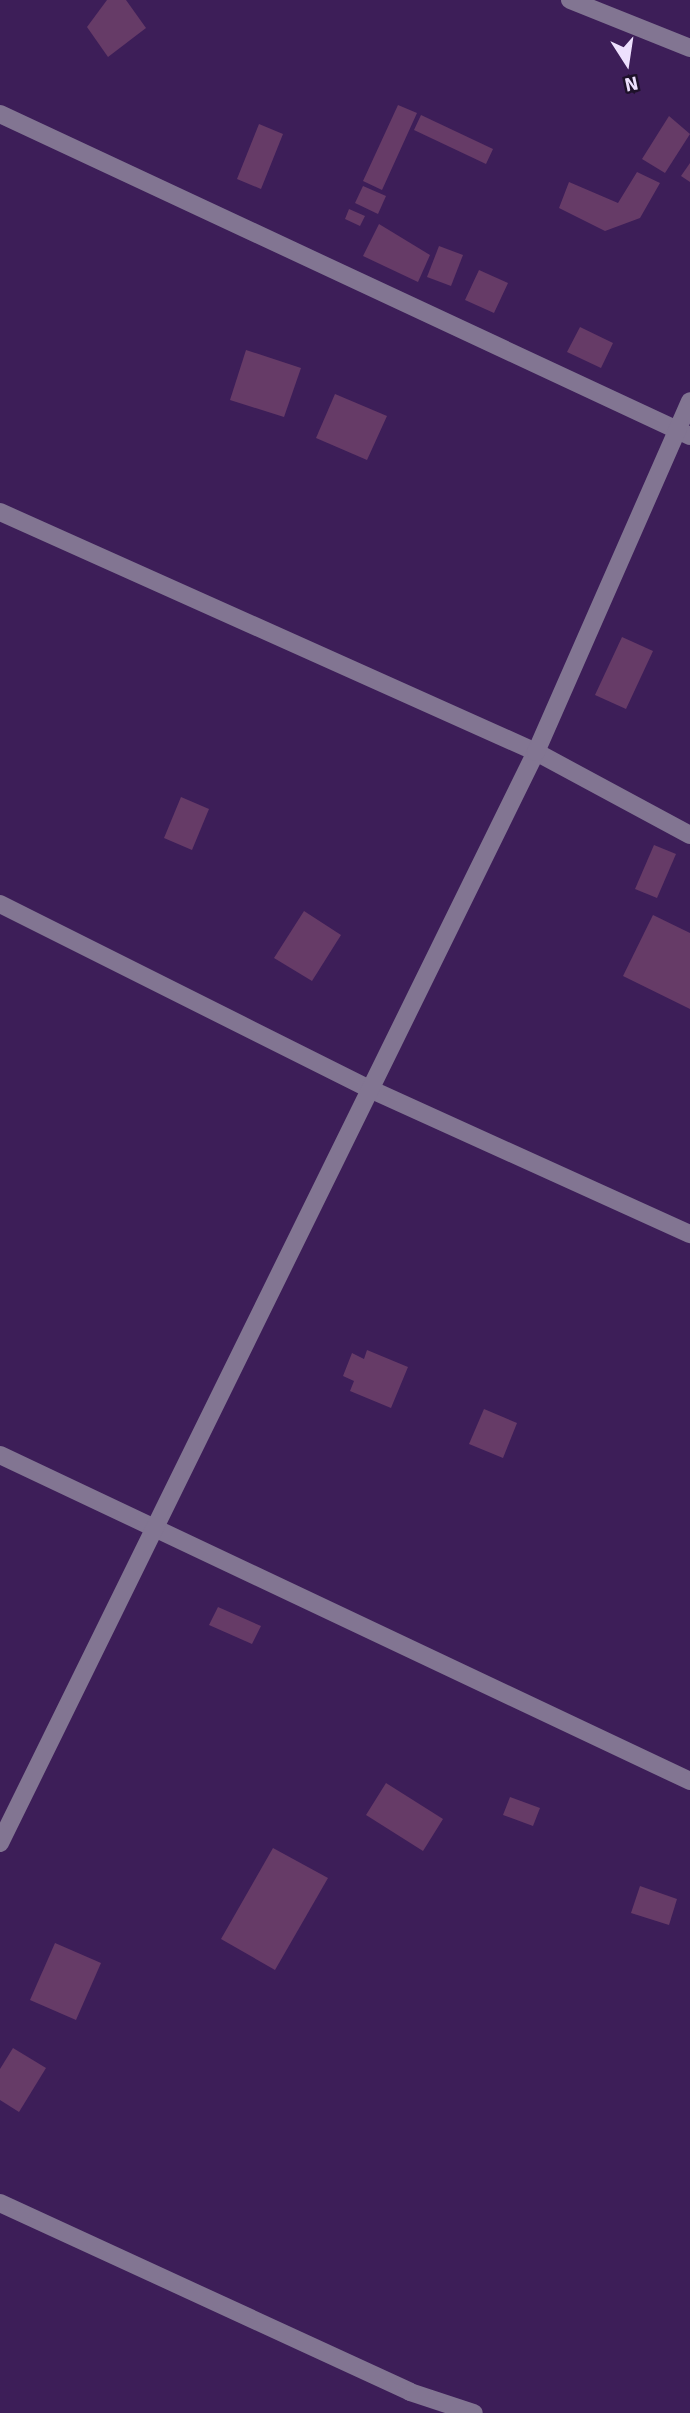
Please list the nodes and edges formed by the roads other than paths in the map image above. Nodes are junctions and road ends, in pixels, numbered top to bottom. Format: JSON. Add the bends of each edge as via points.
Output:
{"nodes":[{"id":1,"x":570,"y":0,"type":"edge"},
{"id":2,"x":690,"y":48,"type":"edge"},
{"id":3,"x":0,"y":114,"type":"edge"},
{"id":4,"x":690,"y":401,"type":"edge"},
{"id":5,"x":683,"y":433,"type":"edge"},
{"id":6,"x":0,"y":512,"type":"edge"},
{"id":7,"x":536,"y":752,"type":"junction"},
{"id":8,"x":690,"y":835,"type":"edge"},
{"id":9,"x":0,"y":904,"type":"edge"},
{"id":10,"x":372,"y":1090,"type":"junction"},
{"id":11,"x":690,"y":1234,"type":"edge"},
{"id":12,"x":0,"y":1455,"type":"edge"},
{"id":13,"x":157,"y":1531,"type":"junction"},
{"id":14,"x":690,"y":1781,"type":"edge"},
{"id":15,"x":0,"y":1843,"type":"edge"},
{"id":16,"x":0,"y":2203,"type":"edge"},
{"id":17,"x":474,"y":2413,"type":"edge"}],
"edges":[{"from":1,"to":2,"type":"street"},
{"from":3,"to":5,"type":"street"},
{"from":4,"to":5,"type":"street"},
{"from":5,"to":7,"type":"street"},
{"from":6,"to":7,"type":"street"},
{"from":7,"to":8,"type":"street"},
{"from":7,"to":10,"type":"street"},
{"from":9,"to":10,"type":"street"},
{"from":10,"to":11,"type":"street"},
{"from":10,"to":13,"type":"street"},
{"from":12,"to":13,"type":"street"},
{"from":13,"to":14,"type":"street"},
{"from":13,"to":15,"type":"street"},
{"from":16,"to":17,"type":"street","via":[[410,2392]]}]}
